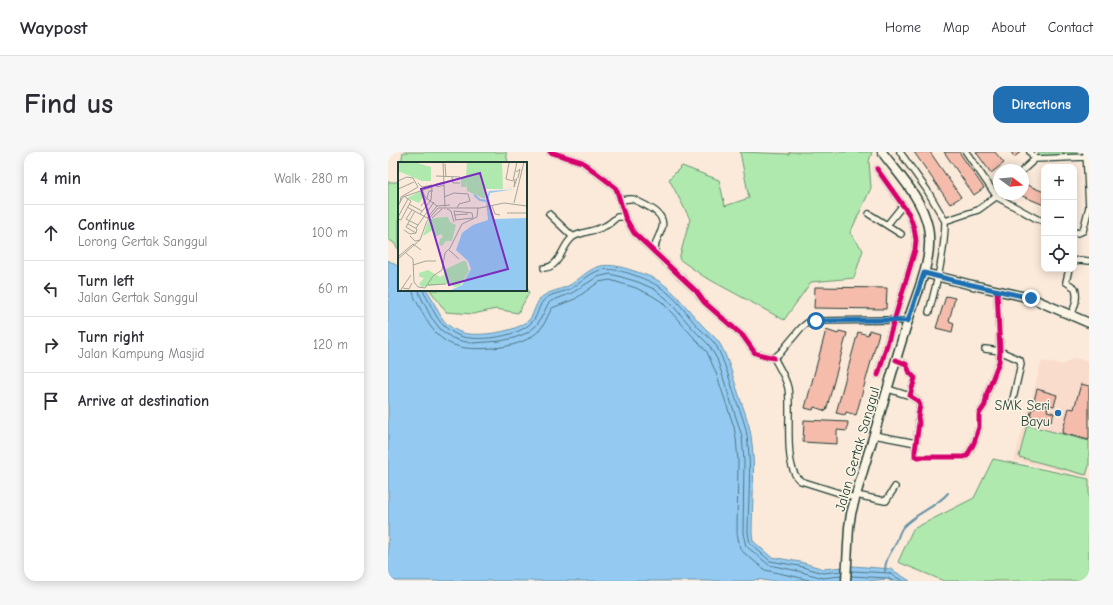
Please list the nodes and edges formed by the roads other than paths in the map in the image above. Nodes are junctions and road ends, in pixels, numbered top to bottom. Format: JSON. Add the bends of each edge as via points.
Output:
{"nodes":[{"id":1,"x":550,"y":152,"type":"edge"},
{"id":2,"x":882,"y":152,"type":"edge"},
{"id":3,"x":900,"y":152,"type":"edge"},
{"id":4,"x":966,"y":152,"type":"edge"},
{"id":5,"x":1030,"y":152,"type":"edge"},
{"id":6,"x":1087,"y":154,"type":"edge"},
{"id":7,"x":1035,"y":159,"type":"junction"},
{"id":8,"x":1029,"y":164,"type":"edge"},
{"id":9,"x":877,"y":169,"type":"dead end"},
{"id":10,"x":993,"y":188,"type":"edge"},
{"id":11,"x":993,"y":199,"type":"edge"},
{"id":12,"x":620,"y":200,"type":"junction"},
{"id":13,"x":1006,"y":200,"type":"edge"},
{"id":14,"x":903,"y":205,"type":"junction"},
{"id":15,"x":549,"y":214,"type":"dead end"},
{"id":16,"x":869,"y":214,"type":"dead end"},
{"id":17,"x":625,"y":218,"type":"junction"},
{"id":18,"x":1041,"y":220,"type":"edge"},
{"id":19,"x":946,"y":221,"type":"junction"},
{"id":20,"x":887,"y":225,"type":"junction"},
{"id":21,"x":1077,"y":233,"type":"edge"},
{"id":22,"x":901,"y":234,"type":"dead end"},
{"id":23,"x":573,"y":237,"type":"junction"},
{"id":24,"x":654,"y":252,"type":"junction"},
{"id":25,"x":1077,"y":260,"type":"edge"},
{"id":26,"x":1089,"y":261,"type":"edge"},
{"id":27,"x":544,"y":268,"type":"dead end"},
{"id":28,"x":1068,"y":272,"type":"edge"},
{"id":29,"x":924,"y":273,"type":"junction"},
{"id":30,"x":938,"y":277,"type":"junction"},
{"id":31,"x":997,"y":291,"type":"junction"},
{"id":32,"x":929,"y":312,"type":"dead end"},
{"id":33,"x":1072,"y":315,"type":"junction"},
{"id":34,"x":895,"y":320,"type":"junction"},
{"id":35,"x":908,"y":321,"type":"junction"},
{"id":36,"x":1089,"y":323,"type":"edge"},
{"id":37,"x":985,"y":349,"type":"dead end"},
{"id":38,"x":1000,"y":351,"type":"junction"},
{"id":39,"x":774,"y":358,"type":"junction"},
{"id":40,"x":896,"y":360,"type":"junction"},
{"id":41,"x":878,"y":375,"type":"dead end"},
{"id":42,"x":888,"y":389,"type":"junction"},
{"id":43,"x":910,"y":396,"type":"junction"},
{"id":44,"x":1013,"y":399,"type":"dead end"},
{"id":45,"x":874,"y":435,"type":"junction"},
{"id":46,"x":916,"y":443,"type":"junction"},
{"id":47,"x":895,"y":487,"type":"dead end"},
{"id":48,"x":856,"y":496,"type":"junction"},
{"id":49,"x":846,"y":581,"type":"edge"}],
"edges":[{"from":1,"to":12,"type":"street","via":[[586,164],[615,187]]},
{"from":2,"to":29,"type":"main road","name":"Jalan Gertak Sanggul","via":[[924,212],[929,243]]},
{"from":3,"to":19,"type":"street"},
{"from":4,"to":10,"type":"street"},
{"from":5,"to":7,"type":"street"},
{"from":6,"to":7,"type":"street"},
{"from":6,"to":21,"type":"street","via":[[1089,207],[1083,231]]},
{"from":7,"to":8,"type":"street"},
{"from":9,"to":14,"type":"street"},
{"from":11,"to":19,"type":"street","via":[[978,210]]},
{"from":12,"to":17,"type":"street"},
{"from":12,"to":24,"type":"street","via":[[633,199],[658,213],[663,227]]},
{"from":13,"to":18,"type":"street"},
{"from":14,"to":20,"type":"street"},
{"from":14,"to":34,"type":"street","via":[[909,214],[916,240]]},
{"from":15,"to":23,"type":"street"},
{"from":16,"to":20,"type":"street"},
{"from":17,"to":23,"type":"street","via":[[618,216],[605,226]]},
{"from":17,"to":24,"type":"street","via":[[634,233]]},
{"from":19,"to":30,"type":"street"},
{"from":20,"to":22,"type":"street"},
{"from":23,"to":27,"type":"street","via":[[555,263],[549,268]]},
{"from":24,"to":39,"type":"street","via":[[696,291],[709,307],[743,336],[755,353]]},
{"from":25,"to":26,"type":"street"},
{"from":28,"to":33,"type":"street","via":[[1066,282],[1075,288],[1076,295]]},
{"from":29,"to":30,"type":"main road"},
{"from":29,"to":35,"type":"main road","name":"Jalan Gertak Sanggul"},
{"from":30,"to":31,"type":"main road"},
{"from":30,"to":32,"type":"street"},
{"from":31,"to":33,"type":"main road","via":[[1031,298]]},
{"from":31,"to":38,"type":"street"},
{"from":33,"to":36,"type":"main road"},
{"from":34,"to":35,"type":"street"},
{"from":34,"to":39,"type":"street","via":[[807,323]]},
{"from":34,"to":41,"type":"street"},
{"from":35,"to":40,"type":"main road","name":"Jalan Gertak Sanggul"},
{"from":37,"to":38,"type":"street"},
{"from":38,"to":44,"type":"street","via":[[1021,361]]},
{"from":38,"to":46,"type":"street","via":[[999,362],[985,404],[979,414],[979,427],[974,443],[967,456],[918,457],[915,456]]},
{"from":39,"to":48,"type":"street","via":[[788,388],[790,458],[796,477],[801,481]]},
{"from":40,"to":42,"type":"main road","name":"Jalan Gertak Sanggul"},
{"from":40,"to":43,"type":"street","via":[[906,364],[915,378]]},
{"from":42,"to":43,"type":"street"},
{"from":42,"to":45,"type":"main road","name":"Jalan Gertak Sanggul"},
{"from":43,"to":46,"type":"street","via":[[920,405]]},
{"from":45,"to":46,"type":"street"},
{"from":45,"to":48,"type":"main road","name":"Jalan Gertak Sanggul"},
{"from":47,"to":48,"type":"street","via":[[886,501]]},
{"from":48,"to":49,"type":"main road","name":"Jalan Gertak Sanggul","via":[[849,527]]}]}
